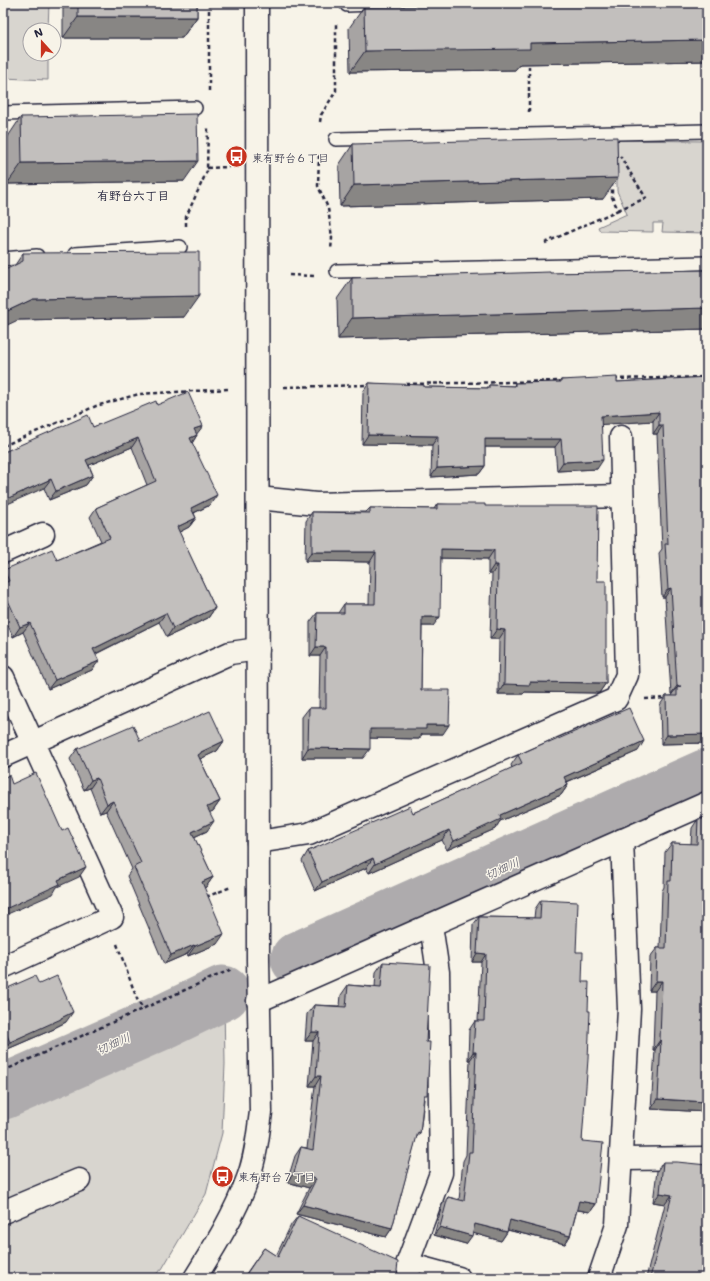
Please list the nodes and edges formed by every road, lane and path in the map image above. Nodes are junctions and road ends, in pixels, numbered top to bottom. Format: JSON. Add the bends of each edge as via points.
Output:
{"nodes":[{"id":1,"x":257,"y":3,"type":"edge"},
{"id":2,"x":397,"y":3,"type":"edge"},
{"id":3,"x":347,"y":5,"type":"dead end"},
{"id":4,"x":529,"y":57,"type":"edge"},
{"id":5,"x":195,"y":108,"type":"dead end"},
{"id":6,"x":3,"y":114,"type":"edge"},
{"id":7,"x":707,"y":130,"type":"edge"},
{"id":8,"x":610,"y":133,"type":"junction"},
{"id":9,"x":529,"y":134,"type":"junction"},
{"id":10,"x":336,"y":139,"type":"dead end"},
{"id":11,"x":229,"y":167,"type":"dead end"},
{"id":12,"x":207,"y":168,"type":"dead end"},
{"id":13,"x":612,"y":182,"type":"edge"},
{"id":14,"x":618,"y":210,"type":"junction"},
{"id":15,"x":180,"y":247,"type":"dead end"},
{"id":16,"x":64,"y":255,"type":"edge"},
{"id":17,"x":49,"y":256,"type":"edge"},
{"id":18,"x":3,"y":259,"type":"edge"},
{"id":19,"x":707,"y":264,"type":"edge"},
{"id":20,"x":538,"y":267,"type":"junction"},
{"id":21,"x":337,"y":271,"type":"dead end"},
{"id":22,"x":289,"y":275,"type":"dead end"},
{"id":23,"x":320,"y":276,"type":"dead end"},
{"id":24,"x":707,"y":377,"type":"edge"},
{"id":25,"x":613,"y":380,"type":"edge"},
{"id":26,"x":566,"y":381,"type":"edge"},
{"id":27,"x":399,"y":384,"type":"edge"},
{"id":28,"x":375,"y":385,"type":"edge"},
{"id":29,"x":278,"y":387,"type":"dead end"},
{"id":30,"x":237,"y":389,"type":"dead end"},
{"id":31,"x":621,"y":437,"type":"dead end"},
{"id":32,"x":3,"y":446,"type":"edge"},
{"id":33,"x":622,"y":496,"type":"junction"},
{"id":34,"x":258,"y":498,"type":"junction"},
{"id":35,"x":43,"y":534,"type":"dead end"},
{"id":36,"x":3,"y":552,"type":"edge"},
{"id":37,"x":258,"y":649,"type":"junction"},
{"id":38,"x":3,"y":677,"type":"edge"},
{"id":39,"x":620,"y":690,"type":"junction"},
{"id":40,"x":676,"y":698,"type":"edge"},
{"id":41,"x":32,"y":742,"type":"junction"},
{"id":42,"x":3,"y":756,"type":"edge"},
{"id":43,"x":707,"y":803,"type":"edge"},
{"id":44,"x":622,"y":840,"type":"junction"},
{"id":45,"x":258,"y":842,"type":"junction"},
{"id":46,"x":232,"y":887,"type":"dead end"},
{"id":47,"x":204,"y":898,"type":"edge"},
{"id":48,"x":431,"y":925,"type":"junction"},
{"id":49,"x":116,"y":942,"type":"dead end"},
{"id":50,"x":3,"y":967,"type":"edge"},
{"id":51,"x":234,"y":968,"type":"dead end"},
{"id":52,"x":258,"y":1001,"type":"junction"},
{"id":53,"x":142,"y":1009,"type":"junction"},
{"id":54,"x":3,"y":1070,"type":"edge"},
{"id":55,"x":707,"y":1158,"type":"edge"},
{"id":56,"x":620,"y":1159,"type":"junction"},
{"id":57,"x":79,"y":1180,"type":"dead end"},
{"id":58,"x":3,"y":1212,"type":"edge"},
{"id":59,"x":405,"y":1271,"type":"edge"},
{"id":60,"x":195,"y":1278,"type":"edge"},
{"id":61,"x":459,"y":1278,"type":"edge"},
{"id":62,"x":599,"y":1278,"type":"edge"}],
"edges":[{"from":1,"to":34,"type":"street"},
{"from":2,"to":3,"type":"lane"},
{"from":4,"to":9,"type":"path"},
{"from":5,"to":6,"type":"lane"},
{"from":7,"to":8,"type":"lane"},
{"from":8,"to":9,"type":"lane"},
{"from":8,"to":14,"type":"path","via":[[610,144],[646,198]]},
{"from":9,"to":10,"type":"lane"},
{"from":11,"to":12,"type":"path"},
{"from":13,"to":14,"type":"path","via":[[612,197]]},
{"from":14,"to":20,"type":"path","via":[[540,245]]},
{"from":15,"to":16,"type":"lane"},
{"from":17,"to":18,"type":"lane"},
{"from":19,"to":20,"type":"lane"},
{"from":20,"to":21,"type":"lane"},
{"from":22,"to":23,"type":"path"},
{"from":24,"to":25,"type":"path"},
{"from":26,"to":27,"type":"path"},
{"from":28,"to":29,"type":"path"},
{"from":30,"to":32,"type":"path","via":[[139,394],[96,406]]},
{"from":31,"to":33,"type":"street"},
{"from":33,"to":34,"type":"street","via":[[316,504]]},
{"from":33,"to":39,"type":"street","via":[[627,675]]},
{"from":34,"to":37,"type":"street"},
{"from":35,"to":36,"type":"street"},
{"from":37,"to":41,"type":"street","via":[[230,653]]},
{"from":37,"to":45,"type":"street"},
{"from":38,"to":41,"type":"street"},
{"from":39,"to":40,"type":"path","via":[[644,699]]},
{"from":39,"to":45,"type":"street","via":[[616,699],[309,834]]},
{"from":41,"to":42,"type":"street"},
{"from":41,"to":50,"type":"street","via":[[112,916]]},
{"from":43,"to":44,"type":"street"},
{"from":44,"to":48,"type":"street"},
{"from":44,"to":56,"type":"street","via":[[629,1009]]},
{"from":45,"to":52,"type":"street"},
{"from":46,"to":47,"type":"path"},
{"from":48,"to":52,"type":"street"},
{"from":48,"to":59,"type":"street","via":[[438,972],[441,1173]]},
{"from":49,"to":53,"type":"path"},
{"from":51,"to":53,"type":"path"},
{"from":52,"to":60,"type":"street","via":[[261,1112],[254,1156],[235,1210]]},
{"from":53,"to":54,"type":"path"},
{"from":55,"to":56,"type":"street"},
{"from":56,"to":62,"type":"street","via":[[617,1225]]},
{"from":57,"to":58,"type":"street"},
{"from":59,"to":61,"type":"street"}]}
